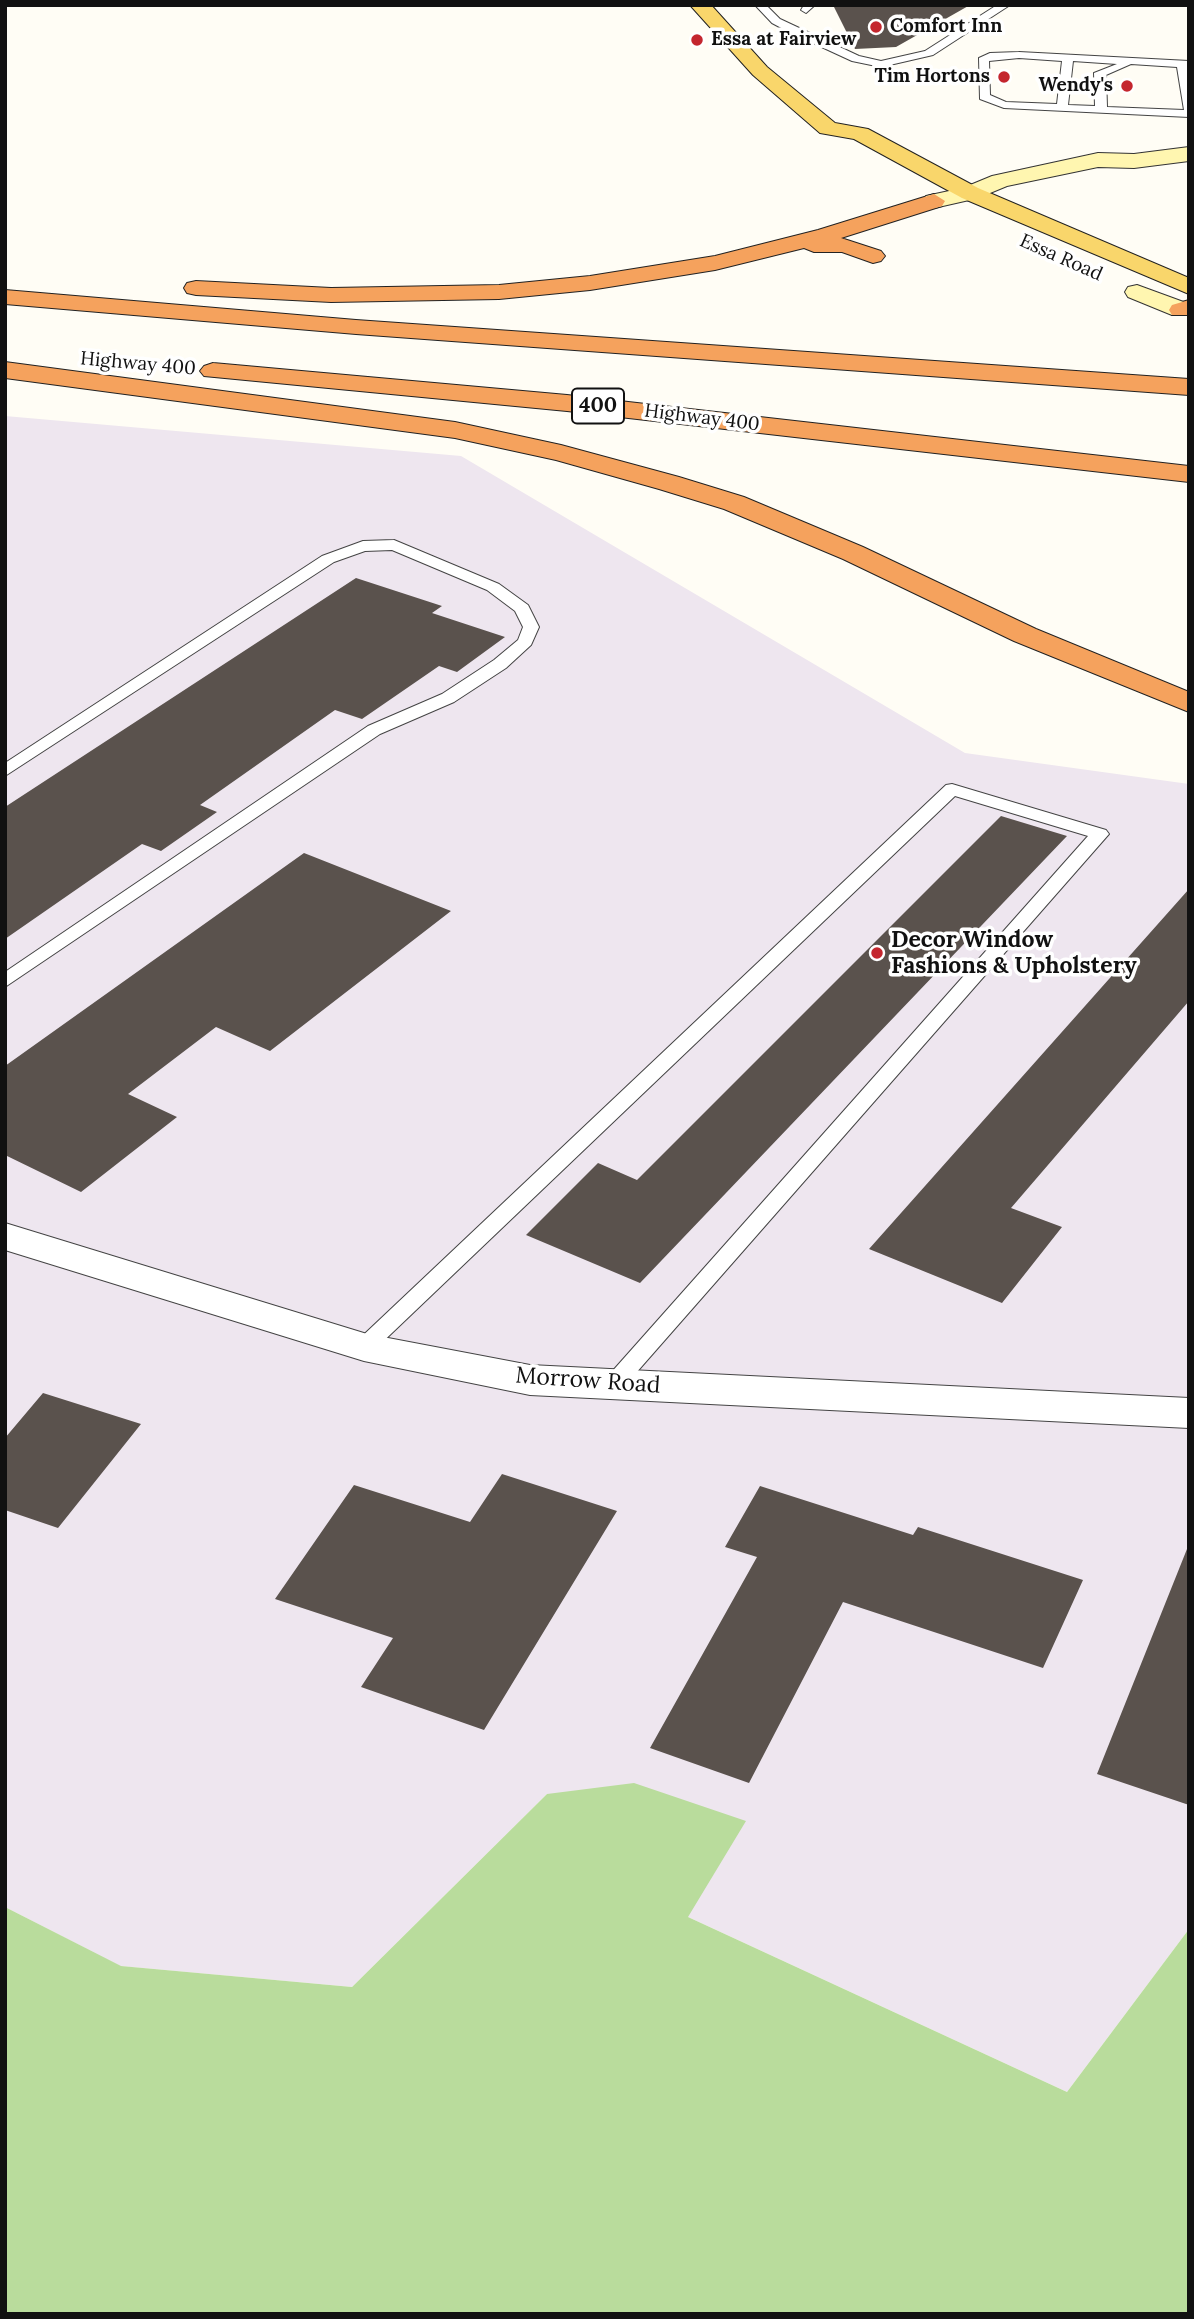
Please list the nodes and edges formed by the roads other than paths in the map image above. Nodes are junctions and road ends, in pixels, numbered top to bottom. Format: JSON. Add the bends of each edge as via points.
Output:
{"nodes":[{"id":1,"x":700,"y":5,"type":"edge"},
{"id":2,"x":777,"y":5,"type":"edge"},
{"id":3,"x":1005,"y":5,"type":"edge"},
{"id":4,"x":761,"y":6,"type":"edge"},
{"id":5,"x":1068,"y":57,"type":"junction"},
{"id":6,"x":1138,"y":62,"type":"junction"},
{"id":7,"x":1186,"y":64,"type":"edge"},
{"id":8,"x":1062,"y":108,"type":"junction"},
{"id":9,"x":1101,"y":110,"type":"junction"},
{"id":10,"x":1189,"y":112,"type":"edge"},
{"id":11,"x":828,"y":128,"type":"junction"},
{"id":12,"x":1189,"y":154,"type":"edge"},
{"id":13,"x":970,"y":193,"type":"junction"},
{"id":14,"x":934,"y":201,"type":"junction"},
{"id":15,"x":1010,"y":235,"type":"dead end"},
{"id":16,"x":873,"y":256,"type":"dead end"},
{"id":17,"x":715,"y":262,"type":"junction"},
{"id":18,"x":5,"y":279,"type":"edge"},
{"id":19,"x":1112,"y":281,"type":"dead end"},
{"id":20,"x":1137,"y":292,"type":"joint"},
{"id":21,"x":5,"y":297,"type":"edge"},
{"id":22,"x":1187,"y":304,"type":"edge"},
{"id":23,"x":5,"y":352,"type":"edge"},
{"id":24,"x":5,"y":370,"type":"edge"},
{"id":25,"x":1189,"y":387,"type":"edge"},
{"id":26,"x":1189,"y":474,"type":"edge"},
{"id":27,"x":1189,"y":703,"type":"edge"},
{"id":28,"x":5,"y":771,"type":"edge"},
{"id":29,"x":5,"y":981,"type":"edge"},
{"id":30,"x":5,"y":1236,"type":"edge"},
{"id":31,"x":364,"y":1347,"type":"junction"},
{"id":32,"x":613,"y":1384,"type":"junction"},
{"id":33,"x":1189,"y":1413,"type":"edge"}],
"edges":[{"from":1,"to":11,"type":"main road","name":"Essa Road","via":[[760,71]]},
{"from":2,"to":4,"type":"lane"},
{"from":3,"to":4,"type":"lane","via":[[929,53],[881,64],[856,59]]},
{"from":5,"to":6,"type":"lane"},
{"from":5,"to":8,"type":"lane"},
{"from":5,"to":8,"type":"lane","via":[[1018,55],[983,60],[985,97],[1004,105]]},
{"from":6,"to":7,"type":"lane"},
{"from":6,"to":9,"type":"lane","via":[[1100,73]]},
{"from":7,"to":10,"type":"lane"},
{"from":8,"to":9,"type":"lane"},
{"from":9,"to":10,"type":"lane"},
{"from":11,"to":13,"type":"main road","name":"Essa Road","via":[[860,134]]},
{"from":11,"to":14,"type":"main road","name":"Essa Road","via":[[829,137]]},
{"from":12,"to":13,"type":"street","via":[[1134,161],[1126,167],[1025,190]]},
{"from":13,"to":14,"type":"street"},
{"from":13,"to":22,"type":"main road","name":"Essa Road"},
{"from":14,"to":15,"type":"main road","name":"Essa Road"},
{"from":14,"to":17,"type":"highway"},
{"from":16,"to":17,"type":"highway","via":[[845,244],[826,244],[752,260]]},
{"from":17,"to":18,"type":"highway","via":[[499,292],[331,295]]},
{"from":19,"to":20,"type":"main road","name":"Essa Road"},
{"from":20,"to":22,"type":"street","name":"Essa Road"},
{"from":21,"to":25,"type":"highway"},
{"from":23,"to":26,"type":"highway","name":"Highway 400","number":"400","via":[[567,402]]},
{"from":24,"to":27,"type":"highway","via":[[455,430],[669,483],[734,503],[829,543],[1025,635]]},
{"from":28,"to":29,"type":"lane","via":[[346,551],[394,545],[493,587],[522,608],[531,627],[525,642],[500,664],[448,698],[352,745]]},
{"from":30,"to":31,"type":"street","name":"Morrow Road"},
{"from":31,"to":32,"type":"street","name":"Morrow Road","via":[[530,1380]]},
{"from":31,"to":32,"type":"lane","via":[[952,789],[1100,834]]},
{"from":32,"to":33,"type":"street","name":"Morrow Road"}]}
